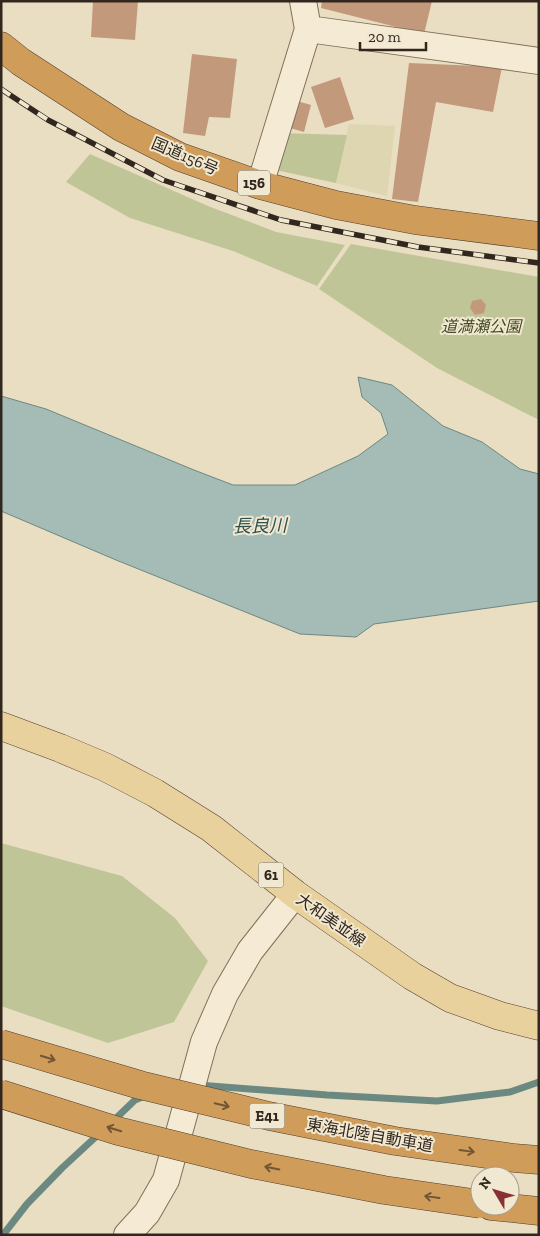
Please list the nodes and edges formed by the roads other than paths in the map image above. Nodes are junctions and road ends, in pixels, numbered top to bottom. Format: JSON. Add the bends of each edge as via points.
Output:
{"nodes":[{"id":1,"x":303,"y":1,"type":"edge"},
{"id":2,"x":308,"y":30,"type":"junction"},
{"id":3,"x":1,"y":46,"type":"edge"},
{"id":4,"x":539,"y":61,"type":"edge"},
{"id":5,"x":260,"y":185,"type":"junction"},
{"id":6,"x":539,"y":236,"type":"edge"},
{"id":7,"x":1,"y":726,"type":"edge"},
{"id":8,"x":295,"y":894,"type":"junction"},
{"id":9,"x":539,"y":1026,"type":"edge"},
{"id":10,"x":1,"y":1044,"type":"edge"},
{"id":11,"x":1,"y":1094,"type":"edge"},
{"id":12,"x":539,"y":1160,"type":"edge"},
{"id":13,"x":470,"y":1203,"type":"edge"},
{"id":14,"x":520,"y":1209,"type":"edge"},
{"id":15,"x":539,"y":1211,"type":"edge"},
{"id":16,"x":127,"y":1235,"type":"edge"}],
"edges":[{"from":1,"to":2,"type":"street"},
{"from":2,"to":4,"type":"street"},
{"from":2,"to":5,"type":"street"},
{"from":3,"to":5,"type":"highway","name":"国道156号","number":"156","via":[[121,127],[180,157]]},
{"from":5,"to":6,"type":"highway","name":"国道156号","number":"156","via":[[336,205],[415,220]]},
{"from":7,"to":8,"type":"main road","name":"大和美並線","number":"61","via":[[105,767],[155,793],[210,828]]},
{"from":8,"to":9,"type":"main road","name":"大和美並線","number":"61","via":[[412,976],[450,998]]},
{"from":8,"to":16,"type":"street","via":[[250,951],[225,994],[204,1042],[166,1180],[147,1213]]},
{"from":10,"to":12,"type":"highway","name":"東海北陸自動車道","number":"E41","one_way":true,"bridge":true,"via":[[140,1086],[270,1116],[395,1141]]},
{"from":13,"to":11,"type":"highway","one_way":true,"bridge":true,"via":[[384,1190],[252,1164],[118,1131]]},
{"from":14,"to":15,"type":"highway"}]}
